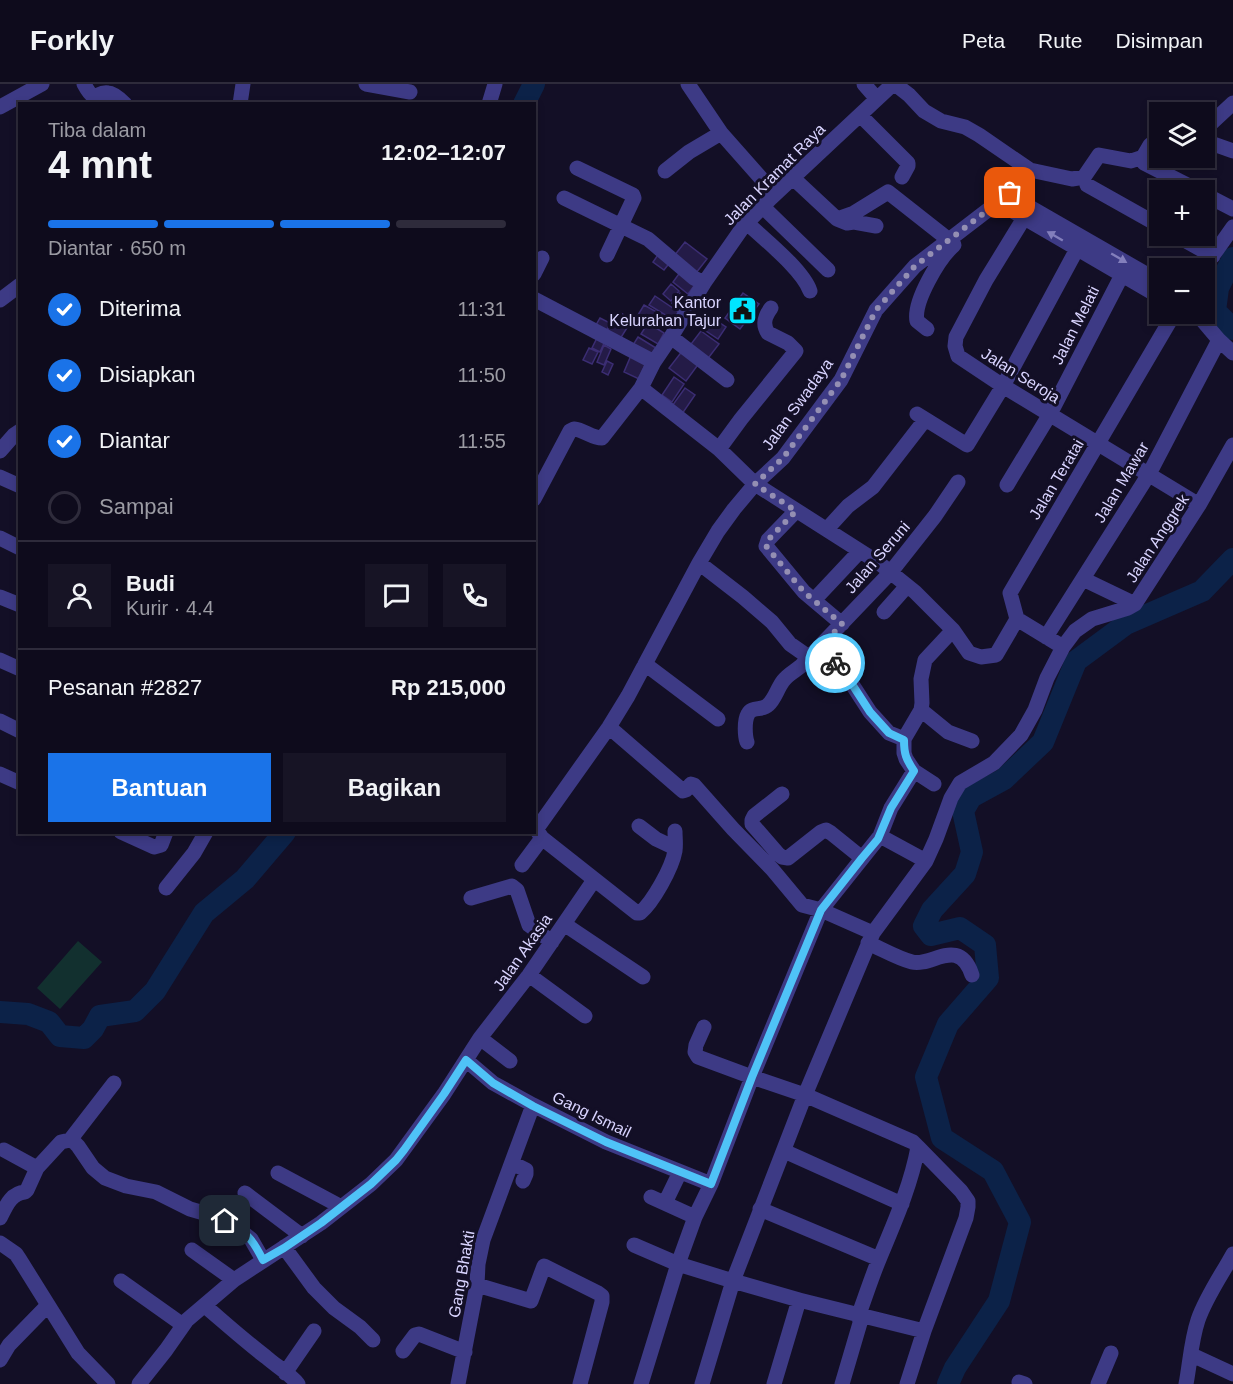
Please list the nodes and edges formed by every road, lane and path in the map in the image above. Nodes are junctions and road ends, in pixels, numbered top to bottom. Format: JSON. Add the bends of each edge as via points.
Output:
{"nodes":[{"id":1,"x":42,"y":84,"type":"edge"},
{"id":2,"x":84,"y":84,"type":"edge"},
{"id":3,"x":243,"y":84,"type":"edge"},
{"id":4,"x":366,"y":84,"type":"edge"},
{"id":5,"x":495,"y":84,"type":"edge"},
{"id":6,"x":688,"y":84,"type":"edge"},
{"id":7,"x":864,"y":84,"type":"edge"},
{"id":8,"x":894,"y":84,"type":"edge"},
{"id":9,"x":410,"y":93,"type":"edge"},
{"id":10,"x":877,"y":99,"type":"junction"},
{"id":11,"x":122,"y":102,"type":"edge"},
{"id":12,"x":240,"y":102,"type":"edge"},
{"id":13,"x":490,"y":102,"type":"edge"},
{"id":14,"x":1233,"y":103,"type":"edge"},
{"id":15,"x":0,"y":107,"type":"edge"},
{"id":16,"x":860,"y":115,"type":"junction"},
{"id":17,"x":1215,"y":120,"type":"edge"},
{"id":18,"x":721,"y":133,"type":"junction"},
{"id":19,"x":1149,"y":147,"type":"edge"},
{"id":20,"x":1215,"y":147,"type":"edge"},
{"id":21,"x":1233,"y":151,"type":"edge"},
{"id":22,"x":1149,"y":156,"type":"edge"},
{"id":23,"x":1144,"y":163,"type":"junction"},
{"id":24,"x":577,"y":168,"type":"dead end"},
{"id":25,"x":1030,"y":170,"type":"junction"},
{"id":26,"x":665,"y":171,"type":"dead end"},
{"id":27,"x":902,"y":177,"type":"dead end"},
{"id":28,"x":793,"y":178,"type":"junction"},
{"id":29,"x":1177,"y":180,"type":"edge"},
{"id":30,"x":1087,"y":185,"type":"junction"},
{"id":31,"x":775,"y":194,"type":"junction"},
{"id":32,"x":564,"y":198,"type":"dead end"},
{"id":33,"x":1215,"y":200,"type":"edge"},
{"id":34,"x":1009,"y":202,"type":"junction"},
{"id":35,"x":762,"y":207,"type":"junction"},
{"id":36,"x":1233,"y":209,"type":"edge"},
{"id":37,"x":1024,"y":218,"type":"junction"},
{"id":38,"x":837,"y":219,"type":"junction"},
{"id":39,"x":1149,"y":219,"type":"edge"},
{"id":40,"x":747,"y":223,"type":"junction"},
{"id":41,"x":621,"y":225,"type":"junction"},
{"id":42,"x":876,"y":226,"type":"dead end"},
{"id":43,"x":1233,"y":227,"type":"edge"},
{"id":44,"x":945,"y":246,"type":"junction"},
{"id":45,"x":1189,"y":246,"type":"edge"},
{"id":46,"x":1077,"y":249,"type":"junction"},
{"id":47,"x":606,"y":255,"type":"dead end"},
{"id":48,"x":542,"y":258,"type":"dead end"},
{"id":49,"x":1204,"y":258,"type":"edge"},
{"id":50,"x":1212,"y":258,"type":"edge"},
{"id":51,"x":536,"y":270,"type":"edge"},
{"id":52,"x":828,"y":270,"type":"dead end"},
{"id":53,"x":1122,"y":275,"type":"junction"},
{"id":54,"x":1149,"y":276,"type":"edge"},
{"id":55,"x":704,"y":283,"type":"junction"},
{"id":56,"x":18,"y":286,"type":"edge"},
{"id":57,"x":810,"y":291,"type":"dead end"},
{"id":58,"x":1149,"y":291,"type":"edge"},
{"id":59,"x":0,"y":300,"type":"edge"},
{"id":60,"x":536,"y":300,"type":"edge"},
{"id":61,"x":771,"y":308,"type":"dead end"},
{"id":62,"x":1168,"y":324,"type":"edge"},
{"id":63,"x":1204,"y":324,"type":"edge"},
{"id":64,"x":927,"y":329,"type":"dead end"},
{"id":65,"x":671,"y":338,"type":"junction"},
{"id":66,"x":1219,"y":340,"type":"junction"},
{"id":67,"x":1233,"y":353,"type":"edge"},
{"id":68,"x":654,"y":362,"type":"junction"},
{"id":69,"x":727,"y":380,"type":"dead end"},
{"id":70,"x":1002,"y":386,"type":"junction"},
{"id":71,"x":641,"y":388,"type":"junction"},
{"id":72,"x":1050,"y":414,"type":"junction"},
{"id":73,"x":18,"y":432,"type":"edge"},
{"id":74,"x":1098,"y":443,"type":"junction"},
{"id":75,"x":1233,"y":446,"type":"edge"},
{"id":76,"x":718,"y":449,"type":"junction"},
{"id":77,"x":0,"y":451,"type":"edge"},
{"id":78,"x":1149,"y":474,"type":"junction"},
{"id":79,"x":0,"y":477,"type":"edge"},
{"id":80,"x":958,"y":482,"type":"dead end"},
{"id":81,"x":755,"y":484,"type":"junction"},
{"id":82,"x":18,"y":485,"type":"edge"},
{"id":83,"x":1007,"y":485,"type":"dead end"},
{"id":84,"x":536,"y":495,"type":"edge"},
{"id":85,"x":1199,"y":505,"type":"junction"},
{"id":86,"x":796,"y":511,"type":"junction"},
{"id":87,"x":827,"y":529,"type":"junction"},
{"id":88,"x":0,"y":538,"type":"edge"},
{"id":89,"x":18,"y":547,"type":"edge"},
{"id":90,"x":860,"y":551,"type":"junction"},
{"id":91,"x":699,"y":563,"type":"junction"},
{"id":92,"x":890,"y":573,"type":"junction"},
{"id":93,"x":1083,"y":579,"type":"junction"},
{"id":94,"x":907,"y":586,"type":"junction"},
{"id":95,"x":0,"y":597,"type":"edge"},
{"id":96,"x":814,"y":600,"type":"junction"},
{"id":97,"x":18,"y":604,"type":"edge"},
{"id":98,"x":1135,"y":604,"type":"junction"},
{"id":99,"x":884,"y":612,"type":"dead end"},
{"id":100,"x":1017,"y":619,"type":"junction"},
{"id":101,"x":842,"y":624,"type":"junction"},
{"id":102,"x":953,"y":630,"type":"junction"},
{"id":103,"x":1046,"y":637,"type":"junction"},
{"id":104,"x":1063,"y":647,"type":"junction"},
{"id":105,"x":815,"y":652,"type":"junction"},
{"id":106,"x":0,"y":660,"type":"edge"},
{"id":107,"x":645,"y":664,"type":"junction"},
{"id":108,"x":18,"y":668,"type":"edge"},
{"id":109,"x":921,"y":710,"type":"junction"},
{"id":110,"x":718,"y":719,"type":"dead end"},
{"id":111,"x":0,"y":722,"type":"edge"},
{"id":112,"x":609,"y":727,"type":"junction"},
{"id":113,"x":18,"y":730,"type":"edge"},
{"id":114,"x":904,"y":740,"type":"junction"},
{"id":115,"x":972,"y":741,"type":"dead end"},
{"id":116,"x":747,"y":742,"type":"dead end"},
{"id":117,"x":914,"y":771,"type":"junction"},
{"id":118,"x":0,"y":774,"type":"edge"},
{"id":119,"x":18,"y":782,"type":"edge"},
{"id":120,"x":934,"y":783,"type":"dead end"},
{"id":121,"x":782,"y":794,"type":"dead end"},
{"id":122,"x":639,"y":826,"type":"dead end"},
{"id":123,"x":675,"y":831,"type":"dead end"},
{"id":124,"x":125,"y":834,"type":"edge"},
{"id":125,"x":165,"y":834,"type":"edge"},
{"id":126,"x":206,"y":834,"type":"edge"},
{"id":127,"x":880,"y":836,"type":"junction"},
{"id":128,"x":542,"y":838,"type":"junction"},
{"id":129,"x":675,"y":848,"type":"junction"},
{"id":130,"x":862,"y":858,"type":"junction"},
{"id":131,"x":926,"y":861,"type":"junction"},
{"id":132,"x":522,"y":865,"type":"dead end"},
{"id":133,"x":594,"y":880,"type":"junction"},
{"id":134,"x":166,"y":888,"type":"dead end"},
{"id":135,"x":471,"y":898,"type":"dead end"},
{"id":136,"x":821,"y":910,"type":"junction"},
{"id":137,"x":564,"y":924,"type":"junction"},
{"id":138,"x":870,"y":938,"type":"junction"},
{"id":139,"x":552,"y":942,"type":"junction"},
{"id":140,"x":529,"y":975,"type":"junction"},
{"id":141,"x":972,"y":975,"type":"dead end"},
{"id":142,"x":643,"y":977,"type":"dead end"},
{"id":143,"x":585,"y":1016,"type":"dead end"},
{"id":144,"x":704,"y":1027,"type":"dead end"},
{"id":145,"x":480,"y":1038,"type":"junction"},
{"id":146,"x":466,"y":1060,"type":"junction"},
{"id":147,"x":510,"y":1061,"type":"dead end"},
{"id":148,"x":752,"y":1077,"type":"junction"},
{"id":149,"x":114,"y":1083,"type":"dead end"},
{"id":150,"x":805,"y":1095,"type":"junction"},
{"id":151,"x":533,"y":1106,"type":"junction"},
{"id":152,"x":70,"y":1140,"type":"junction"},
{"id":153,"x":918,"y":1147,"type":"junction"},
{"id":154,"x":3,"y":1150,"type":"dead end"},
{"id":155,"x":784,"y":1151,"type":"junction"},
{"id":156,"x":512,"y":1163,"type":"junction"},
{"id":157,"x":37,"y":1168,"type":"junction"},
{"id":158,"x":680,"y":1172,"type":"junction"},
{"id":159,"x":278,"y":1173,"type":"dead end"},
{"id":160,"x":523,"y":1181,"type":"dead end"},
{"id":161,"x":711,"y":1184,"type":"junction"},
{"id":162,"x":245,"y":1193,"type":"dead end"},
{"id":163,"x":902,"y":1204,"type":"junction"},
{"id":164,"x":339,"y":1208,"type":"junction"},
{"id":165,"x":760,"y":1209,"type":"junction"},
{"id":166,"x":695,"y":1217,"type":"junction"},
{"id":167,"x":0,"y":1218,"type":"edge"},
{"id":168,"x":302,"y":1236,"type":"junction"},
{"id":169,"x":0,"y":1243,"type":"edge"},
{"id":170,"x":634,"y":1245,"type":"dead end"},
{"id":171,"x":284,"y":1248,"type":"junction"},
{"id":172,"x":192,"y":1250,"type":"dead end"},
{"id":173,"x":1233,"y":1254,"type":"edge"},
{"id":174,"x":879,"y":1259,"type":"junction"},
{"id":175,"x":263,"y":1260,"type":"junction"},
{"id":176,"x":678,"y":1263,"type":"junction"},
{"id":177,"x":234,"y":1280,"type":"junction"},
{"id":178,"x":121,"y":1281,"type":"dead end"},
{"id":179,"x":733,"y":1281,"type":"junction"},
{"id":180,"x":477,"y":1285,"type":"junction"},
{"id":181,"x":799,"y":1299,"type":"junction"},
{"id":182,"x":48,"y":1305,"type":"junction"},
{"id":183,"x":205,"y":1306,"type":"junction"},
{"id":184,"x":859,"y":1314,"type":"junction"},
{"id":185,"x":183,"y":1325,"type":"junction"},
{"id":186,"x":314,"y":1331,"type":"dead end"},
{"id":187,"x":924,"y":1331,"type":"junction"},
{"id":188,"x":373,"y":1340,"type":"dead end"},
{"id":189,"x":5,"y":1343,"type":"edge"},
{"id":190,"x":403,"y":1351,"type":"dead end"},
{"id":191,"x":465,"y":1352,"type":"junction"},
{"id":192,"x":1111,"y":1353,"type":"dead end"},
{"id":193,"x":1191,"y":1355,"type":"junction"},
{"id":194,"x":0,"y":1360,"type":"edge"},
{"id":195,"x":285,"y":1373,"type":"junction"},
{"id":196,"x":1233,"y":1374,"type":"edge"},
{"id":197,"x":108,"y":1384,"type":"edge"},
{"id":198,"x":139,"y":1384,"type":"edge"},
{"id":199,"x":298,"y":1384,"type":"edge"},
{"id":200,"x":458,"y":1384,"type":"edge"},
{"id":201,"x":580,"y":1384,"type":"edge"},
{"id":202,"x":641,"y":1384,"type":"edge"},
{"id":203,"x":702,"y":1384,"type":"edge"},
{"id":204,"x":774,"y":1384,"type":"edge"},
{"id":205,"x":842,"y":1384,"type":"edge"},
{"id":206,"x":907,"y":1384,"type":"edge"},
{"id":207,"x":1098,"y":1384,"type":"edge"},
{"id":208,"x":1186,"y":1384,"type":"edge"}],
"edges":[{"from":1,"to":15,"type":"street"},
{"from":2,"to":11,"type":"street","via":[[93,96],[110,93]]},
{"from":3,"to":12,"type":"street"},
{"from":4,"to":9,"type":"street"},
{"from":5,"to":13,"type":"street"},
{"from":6,"to":18,"type":"street"},
{"from":7,"to":10,"type":"street"},
{"from":8,"to":10,"type":"street","name":"Jalan Kramat Raya"},
{"from":8,"to":25,"type":"street","via":[[924,111],[941,121],[965,127]]},
{"from":10,"to":16,"type":"street","name":"Jalan Kramat Raya"},
{"from":14,"to":17,"type":"street"},
{"from":16,"to":27,"type":"street","via":[[908,163]]},
{"from":16,"to":28,"type":"street","name":"Jalan Kramat Raya"},
{"from":18,"to":26,"type":"street"},
{"from":18,"to":31,"type":"street"},
{"from":19,"to":25,"type":"street","via":[[1143,157],[1131,161],[1099,155],[1084,177],[1072,179]]},
{"from":20,"to":21,"type":"street"},
{"from":22,"to":23,"type":"street"},
{"from":23,"to":29,"type":"street"},
{"from":23,"to":30,"type":"street","via":[[1103,163]]},
{"from":24,"to":41,"type":"street","via":[[633,195]]},
{"from":25,"to":44,"type":"street","name":"Jalan Swadaya","via":[[1010,193]]},
{"from":28,"to":31,"type":"street","name":"Jalan Kramat Raya"},
{"from":28,"to":38,"type":"street"},
{"from":30,"to":34,"type":"street","via":[[1064,185],[1034,178]]},
{"from":30,"to":39,"type":"street"},
{"from":31,"to":35,"type":"street","name":"Jalan Kramat Raya"},
{"from":32,"to":41,"type":"street"},
{"from":33,"to":36,"type":"street"},
{"from":34,"to":37,"type":"street"},
{"from":34,"to":44,"type":"street"},
{"from":34,"to":54,"type":"street","one_way":true},
{"from":35,"to":40,"type":"street","name":"Jalan Kramat Raya"},
{"from":35,"to":52,"type":"street"},
{"from":46,"to":37,"type":"street","one_way":true},
{"from":37,"to":70,"type":"street","name":"Jalan Seroja","via":[[956,337],[958,356]]},
{"from":38,"to":42,"type":"street"},
{"from":38,"to":44,"type":"street","via":[[888,192]]},
{"from":40,"to":55,"type":"street","name":"Jalan Kramat Raya"},
{"from":40,"to":57,"type":"street","via":[[800,273]]},
{"from":41,"to":47,"type":"street"},
{"from":41,"to":55,"type":"street","via":[[648,239]]},
{"from":43,"to":50,"type":"street"},
{"from":44,"to":64,"type":"street","via":[[916,310],[917,321]]},
{"from":44,"to":81,"type":"street","name":"Jalan Swadaya","via":[[915,266],[876,310],[841,380],[783,458]]},
{"from":45,"to":49,"type":"street"},
{"from":46,"to":53,"type":"street"},
{"from":46,"to":70,"type":"street"},
{"from":48,"to":51,"type":"street"},
{"from":53,"to":58,"type":"street"},
{"from":53,"to":72,"type":"street","name":"Jalan Melati"},
{"from":55,"to":65,"type":"street","name":"Jalan Kramat Raya"},
{"from":56,"to":59,"type":"street"},
{"from":60,"to":68,"type":"street"},
{"from":61,"to":76,"type":"street","via":[[765,320],[766,330],[802,356],[741,419]]},
{"from":62,"to":74,"type":"street","name":"Jalan Teratai"},
{"from":63,"to":66,"type":"street"},
{"from":65,"to":68,"type":"street","name":"Jalan Kramat Raya"},
{"from":65,"to":69,"type":"street"},
{"from":66,"to":67,"type":"street"},
{"from":66,"to":78,"type":"street","name":"Jalan Mawar"},
{"from":68,"to":71,"type":"street","name":"Jalan Kramat Raya"},
{"from":70,"to":72,"type":"street","name":"Jalan Seroja"},
{"from":70,"to":87,"type":"street","via":[[967,446],[919,419],[873,487]]},
{"from":71,"to":76,"type":"street"},
{"from":71,"to":84,"type":"street","name":"Jalan Kramat Raya","via":[[602,438],[579,429],[570,431]]},
{"from":72,"to":74,"type":"street","name":"Jalan Seroja"},
{"from":72,"to":83,"type":"street","name":"Jalan Melati"},
{"from":73,"to":77,"type":"street"},
{"from":74,"to":78,"type":"street","name":"Jalan Seroja"},
{"from":74,"to":100,"type":"street","name":"Jalan Teratai","via":[[1010,592]]},
{"from":75,"to":85,"type":"street","name":"Jalan Anggrek"},
{"from":76,"to":81,"type":"street"},
{"from":78,"to":85,"type":"street","name":"Jalan Seroja"},
{"from":78,"to":93,"type":"street","name":"Jalan Mawar"},
{"from":79,"to":82,"type":"street"},
{"from":80,"to":92,"type":"street","name":"Jalan Seruni"},
{"from":81,"to":86,"type":"street"},
{"from":81,"to":91,"type":"street","via":[[734,508]]},
{"from":85,"to":98,"type":"street","name":"Jalan Anggrek"},
{"from":86,"to":87,"type":"street"},
{"from":86,"to":96,"type":"street","via":[[766,546]]},
{"from":87,"to":90,"type":"street"},
{"from":88,"to":89,"type":"street"},
{"from":90,"to":92,"type":"street"},
{"from":90,"to":96,"type":"street"},
{"from":91,"to":105,"type":"street","via":[[772,622],[790,644]]},
{"from":91,"to":107,"type":"street"},
{"from":92,"to":94,"type":"street"},
{"from":92,"to":101,"type":"street","name":"Jalan Seruni"},
{"from":93,"to":98,"type":"street"},
{"from":93,"to":103,"type":"street","name":"Jalan Mawar"},
{"from":94,"to":99,"type":"street"},
{"from":94,"to":102,"type":"street"},
{"from":95,"to":97,"type":"street"},
{"from":96,"to":101,"type":"street"},
{"from":98,"to":104,"type":"street","name":"Jalan Anggrek","via":[[1092,619],[1075,631]]},
{"from":100,"to":102,"type":"street","via":[[996,655],[981,657],[969,653]]},
{"from":100,"to":103,"type":"street"},
{"from":101,"to":105,"type":"street","name":"Jalan Seruni"},
{"from":102,"to":109,"type":"street","via":[[925,660]]},
{"from":103,"to":104,"type":"street"},
{"from":104,"to":131,"type":"street","name":"Jalan Anggrek","via":[[1021,735],[994,763],[960,783]]},
{"from":105,"to":114,"type":"street","via":[[848,678],[889,733]]},
{"from":105,"to":116,"type":"street","name":"Jalan Seruni","via":[[787,676],[766,707],[749,712]]},
{"from":106,"to":108,"type":"street"},
{"from":107,"to":110,"type":"street"},
{"from":107,"to":112,"type":"street"},
{"from":109,"to":114,"type":"street"},
{"from":109,"to":115,"type":"street","via":[[948,732]]},
{"from":111,"to":113,"type":"street"},
{"from":112,"to":128,"type":"street","via":[[538,827]]},
{"from":112,"to":136,"type":"street","via":[[684,791],[694,785],[802,904]]},
{"from":114,"to":117,"type":"street","via":[[904,753]]},
{"from":117,"to":120,"type":"street"},
{"from":117,"to":127,"type":"street","via":[[891,808]]},
{"from":118,"to":119,"type":"street"},
{"from":121,"to":130,"type":"street","via":[[752,820],[778,854],[788,858],[826,830]]},
{"from":122,"to":129,"type":"street"},
{"from":123,"to":129,"type":"street"},
{"from":124,"to":125,"type":"street","via":[[154,848],[161,845]]},
{"from":126,"to":134,"type":"street"},
{"from":127,"to":130,"type":"street"},
{"from":127,"to":131,"type":"street"},
{"from":128,"to":132,"type":"street"},
{"from":128,"to":133,"type":"street"},
{"from":129,"to":133,"type":"street","via":[[651,902],[640,913]]},
{"from":130,"to":136,"type":"street"},
{"from":131,"to":138,"type":"street","name":"Jalan Anggrek"},
{"from":133,"to":137,"type":"street","name":"Jalan Akasia"},
{"from":135,"to":139,"type":"street","via":[[512,886],[529,925]]},
{"from":136,"to":138,"type":"street"},
{"from":136,"to":148,"type":"street"},
{"from":137,"to":139,"type":"street","name":"Jalan Akasia"},
{"from":137,"to":142,"type":"street"},
{"from":138,"to":141,"type":"street","via":[[913,963],[947,955],[959,958]]},
{"from":138,"to":150,"type":"street","name":"Jalan Anggrek"},
{"from":139,"to":140,"type":"street","name":"Jalan Akasia"},
{"from":140,"to":143,"type":"street"},
{"from":140,"to":145,"type":"street","name":"Jalan Akasia"},
{"from":144,"to":148,"type":"street","via":[[696,1045],[698,1057]]},
{"from":145,"to":146,"type":"street","name":"Jalan Akasia"},
{"from":145,"to":147,"type":"street"},
{"from":146,"to":151,"type":"street","name":"Gang Ismail","via":[[493,1083]]},
{"from":146,"to":164,"type":"street","name":"Jalan Akasia","via":[[396,1160]]},
{"from":148,"to":150,"type":"street"},
{"from":148,"to":161,"type":"street"},
{"from":149,"to":152,"type":"street"},
{"from":150,"to":153,"type":"street"},
{"from":150,"to":155,"type":"street","name":"Jalan Anggrek"},
{"from":151,"to":156,"type":"street","name":"Gang Bhakti"},
{"from":151,"to":158,"type":"street","name":"Gang Ismail"},
{"from":152,"to":157,"type":"street","via":[[61,1142]]},
{"from":152,"to":175,"type":"street","via":[[105,1178],[156,1192],[236,1227],[251,1239]]},
{"from":153,"to":163,"type":"street"},
{"from":153,"to":187,"type":"street","via":[[961,1191],[969,1207]]},
{"from":154,"to":157,"type":"street"},
{"from":155,"to":163,"type":"street"},
{"from":155,"to":165,"type":"street","name":"Jalan Anggrek"},
{"from":156,"to":160,"type":"street","via":[[526,1170]]},
{"from":156,"to":180,"type":"street","name":"Gang Bhakti","via":[[483,1240]]},
{"from":157,"to":167,"type":"street","via":[[27,1190],[13,1196]]},
{"from":158,"to":161,"type":"street","name":"Gang Ismail"},
{"from":158,"to":166,"type":"street","via":[[658,1200]]},
{"from":159,"to":164,"type":"street"},
{"from":161,"to":166,"type":"street"},
{"from":162,"to":168,"type":"street"},
{"from":163,"to":174,"type":"street"},
{"from":164,"to":168,"type":"street","name":"Jalan Akasia"},
{"from":165,"to":174,"type":"street"},
{"from":165,"to":179,"type":"street","name":"Jalan Anggrek"},
{"from":166,"to":176,"type":"street"},
{"from":168,"to":171,"type":"street","name":"Jalan Akasia"},
{"from":169,"to":182,"type":"street","via":[[21,1260]]},
{"from":170,"to":176,"type":"street"},
{"from":171,"to":175,"type":"street","name":"Jalan Akasia"},
{"from":171,"to":188,"type":"street","via":[[314,1288]]},
{"from":172,"to":177,"type":"street"},
{"from":173,"to":193,"type":"street","via":[[1205,1303]]},
{"from":174,"to":184,"type":"street"},
{"from":175,"to":177,"type":"street","name":"Jalan Akasia"},
{"from":176,"to":179,"type":"street"},
{"from":176,"to":202,"type":"street"},
{"from":177,"to":183,"type":"street","name":"Jalan Akasia"},
{"from":178,"to":185,"type":"street"},
{"from":179,"to":181,"type":"street"},
{"from":179,"to":203,"type":"street","name":"Jalan Anggrek"},
{"from":180,"to":191,"type":"street","name":"Gang Bhakti"},
{"from":180,"to":201,"type":"street","via":[[531,1301],[543,1266],[602,1296]]},
{"from":181,"to":184,"type":"street"},
{"from":181,"to":204,"type":"street"},
{"from":182,"to":189,"type":"street"},
{"from":182,"to":197,"type":"street","via":[[78,1353]]},
{"from":183,"to":185,"type":"street","name":"Jalan Akasia"},
{"from":183,"to":195,"type":"street"},
{"from":184,"to":187,"type":"street"},
{"from":184,"to":205,"type":"street","via":[[860,1323]]},
{"from":185,"to":198,"type":"street","name":"Jalan Akasia"},
{"from":186,"to":195,"type":"street"},
{"from":187,"to":206,"type":"street"},
{"from":189,"to":194,"type":"street"},
{"from":190,"to":191,"type":"street","via":[[419,1334]]},
{"from":191,"to":200,"type":"street","name":"Gang Bhakti"},
{"from":192,"to":207,"type":"street"},
{"from":193,"to":196,"type":"street"},
{"from":193,"to":208,"type":"street"},
{"from":195,"to":199,"type":"street"}]}
